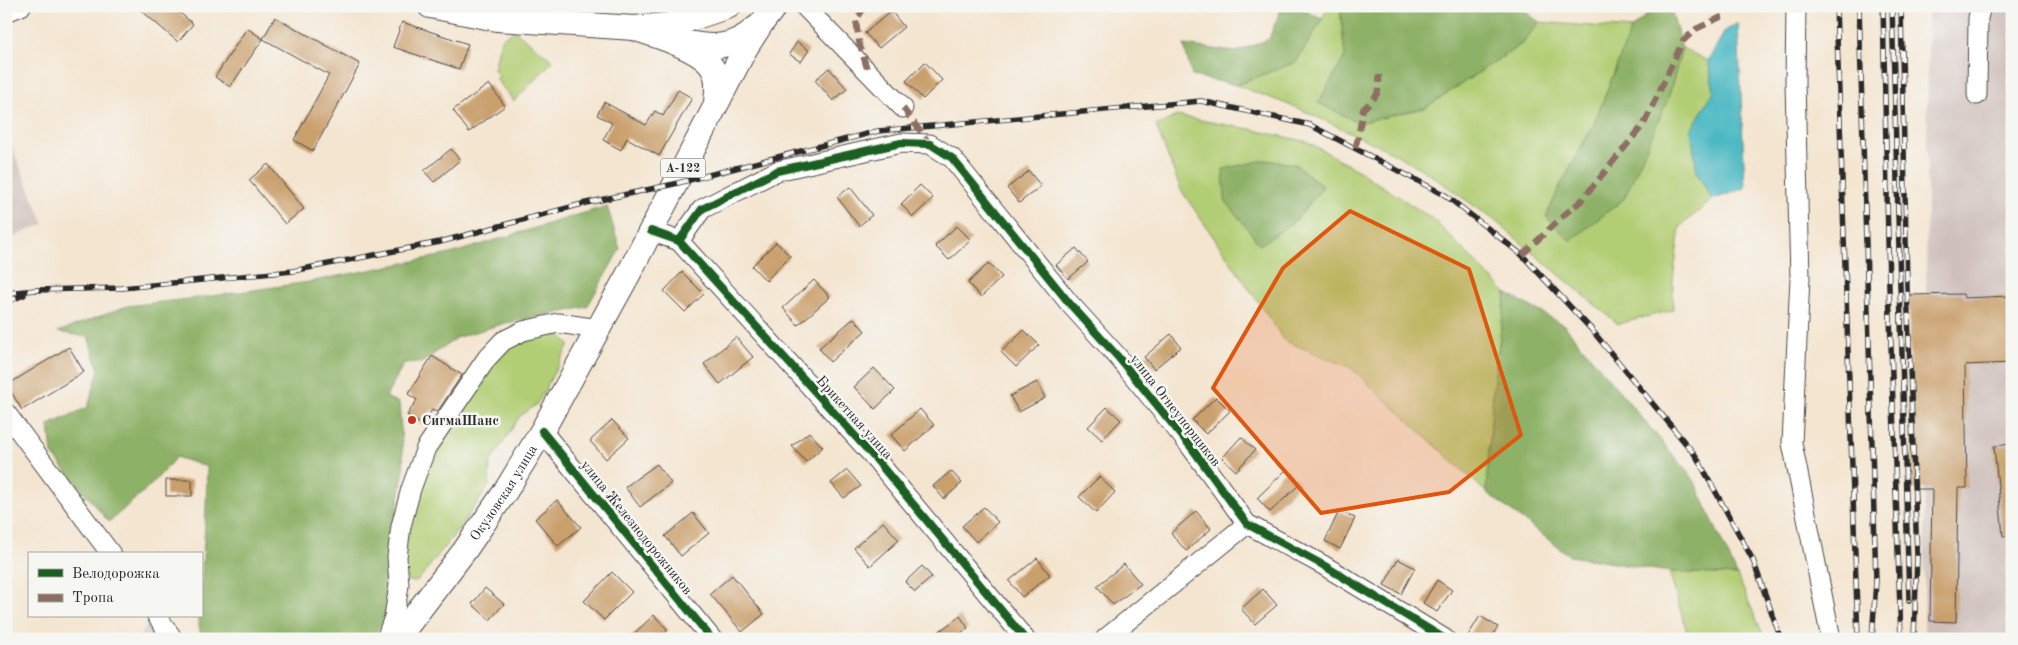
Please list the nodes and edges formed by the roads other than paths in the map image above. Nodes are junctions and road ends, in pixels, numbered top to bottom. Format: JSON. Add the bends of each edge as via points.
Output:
{"nodes":[{"id":1,"x":21,"y":6,"type":"edge"},
{"id":2,"x":430,"y":6,"type":"edge"},
{"id":3,"x":729,"y":6,"type":"edge"},
{"id":4,"x":804,"y":6,"type":"edge"},
{"id":5,"x":1796,"y":6,"type":"edge"},
{"id":6,"x":1981,"y":6,"type":"edge"},
{"id":7,"x":470,"y":10,"type":"edge"},
{"id":8,"x":6,"y":12,"type":"edge"},
{"id":9,"x":499,"y":13,"type":"edge"},
{"id":10,"x":768,"y":15,"type":"edge"},
{"id":11,"x":684,"y":21,"type":"junction"},
{"id":12,"x":634,"y":28,"type":"junction"},
{"id":13,"x":660,"y":37,"type":"junction"},
{"id":14,"x":727,"y":45,"type":"junction"},
{"id":15,"x":730,"y":77,"type":"junction"},
{"id":16,"x":1977,"y":96,"type":"dead end"},
{"id":17,"x":716,"y":106,"type":"junction"},
{"id":18,"x":903,"y":108,"type":"dead end"},
{"id":19,"x":651,"y":230,"type":"junction"},
{"id":20,"x":679,"y":241,"type":"junction"},
{"id":21,"x":599,"y":329,"type":"junction"},
{"id":22,"x":6,"y":413,"type":"edge"},
{"id":23,"x":542,"y":431,"type":"junction"},
{"id":24,"x":1247,"y":524,"type":"junction"},
{"id":25,"x":110,"y":552,"type":"edge"},
{"id":26,"x":158,"y":618,"type":"edge"},
{"id":27,"x":1442,"y":637,"type":"edge"},
{"id":28,"x":174,"y":639,"type":"edge"},
{"id":29,"x":386,"y":639,"type":"edge"},
{"id":30,"x":397,"y":639,"type":"edge"},
{"id":31,"x":712,"y":639,"type":"edge"},
{"id":32,"x":1025,"y":639,"type":"edge"},
{"id":33,"x":1104,"y":639,"type":"edge"},
{"id":34,"x":1831,"y":639,"type":"edge"}],
"edges":[{"from":1,"to":8,"type":"street"},
{"from":2,"to":7,"type":"main road"},
{"from":3,"to":11,"type":"main road"},
{"from":4,"to":18,"type":"street"},
{"from":5,"to":34,"type":"street","via":[[1800,278],[1792,443]]},
{"from":6,"to":16,"type":"street"},
{"from":7,"to":9,"type":"main road"},
{"from":9,"to":12,"type":"main road"},
{"from":10,"to":14,"type":"main road","via":[[747,36]]},
{"from":10,"to":15,"type":"main road"},
{"from":11,"to":12,"type":"main road"},
{"from":11,"to":14,"type":"main road","via":[[708,29]]},
{"from":12,"to":13,"type":"main road"},
{"from":13,"to":14,"type":"main road","via":[[703,46]]},
{"from":13,"to":17,"type":"main road","via":[[699,55],[714,70]]},
{"from":14,"to":15,"type":"main road","via":[[732,62]]},
{"from":15,"to":17,"type":"main road"},
{"from":17,"to":19,"type":"main road","number":"А-122"},
{"from":19,"to":20,"type":"street","name":"Брикетная улица"},
{"from":19,"to":21,"type":"main road","name":"Окуловская улица","number":"А-122"},
{"from":20,"to":24,"type":"street","name":"улица Огнеупорщиков","via":[[702,209],[777,171],[901,143],[930,144],[952,158],[1191,447]]},
{"from":20,"to":32,"type":"street","name":"Брикетная улица","via":[[874,457]]},
{"from":21,"to":23,"type":"main road","name":"Окуловская улица","number":"А-122"},
{"from":21,"to":29,"type":"street","via":[[558,323],[523,331],[503,342],[486,358],[426,448],[411,489],[397,557],[398,593]]},
{"from":22,"to":25,"type":"street"},
{"from":23,"to":30,"type":"main road","name":"Окуловская улица","number":"А-122","via":[[465,550]]},
{"from":23,"to":31,"type":"street","name":"улица Железнодорожников"},
{"from":24,"to":27,"type":"street","name":"улица Огнеупорщиков","via":[[1324,565]]},
{"from":24,"to":33,"type":"street"},
{"from":26,"to":28,"type":"street"}]}
